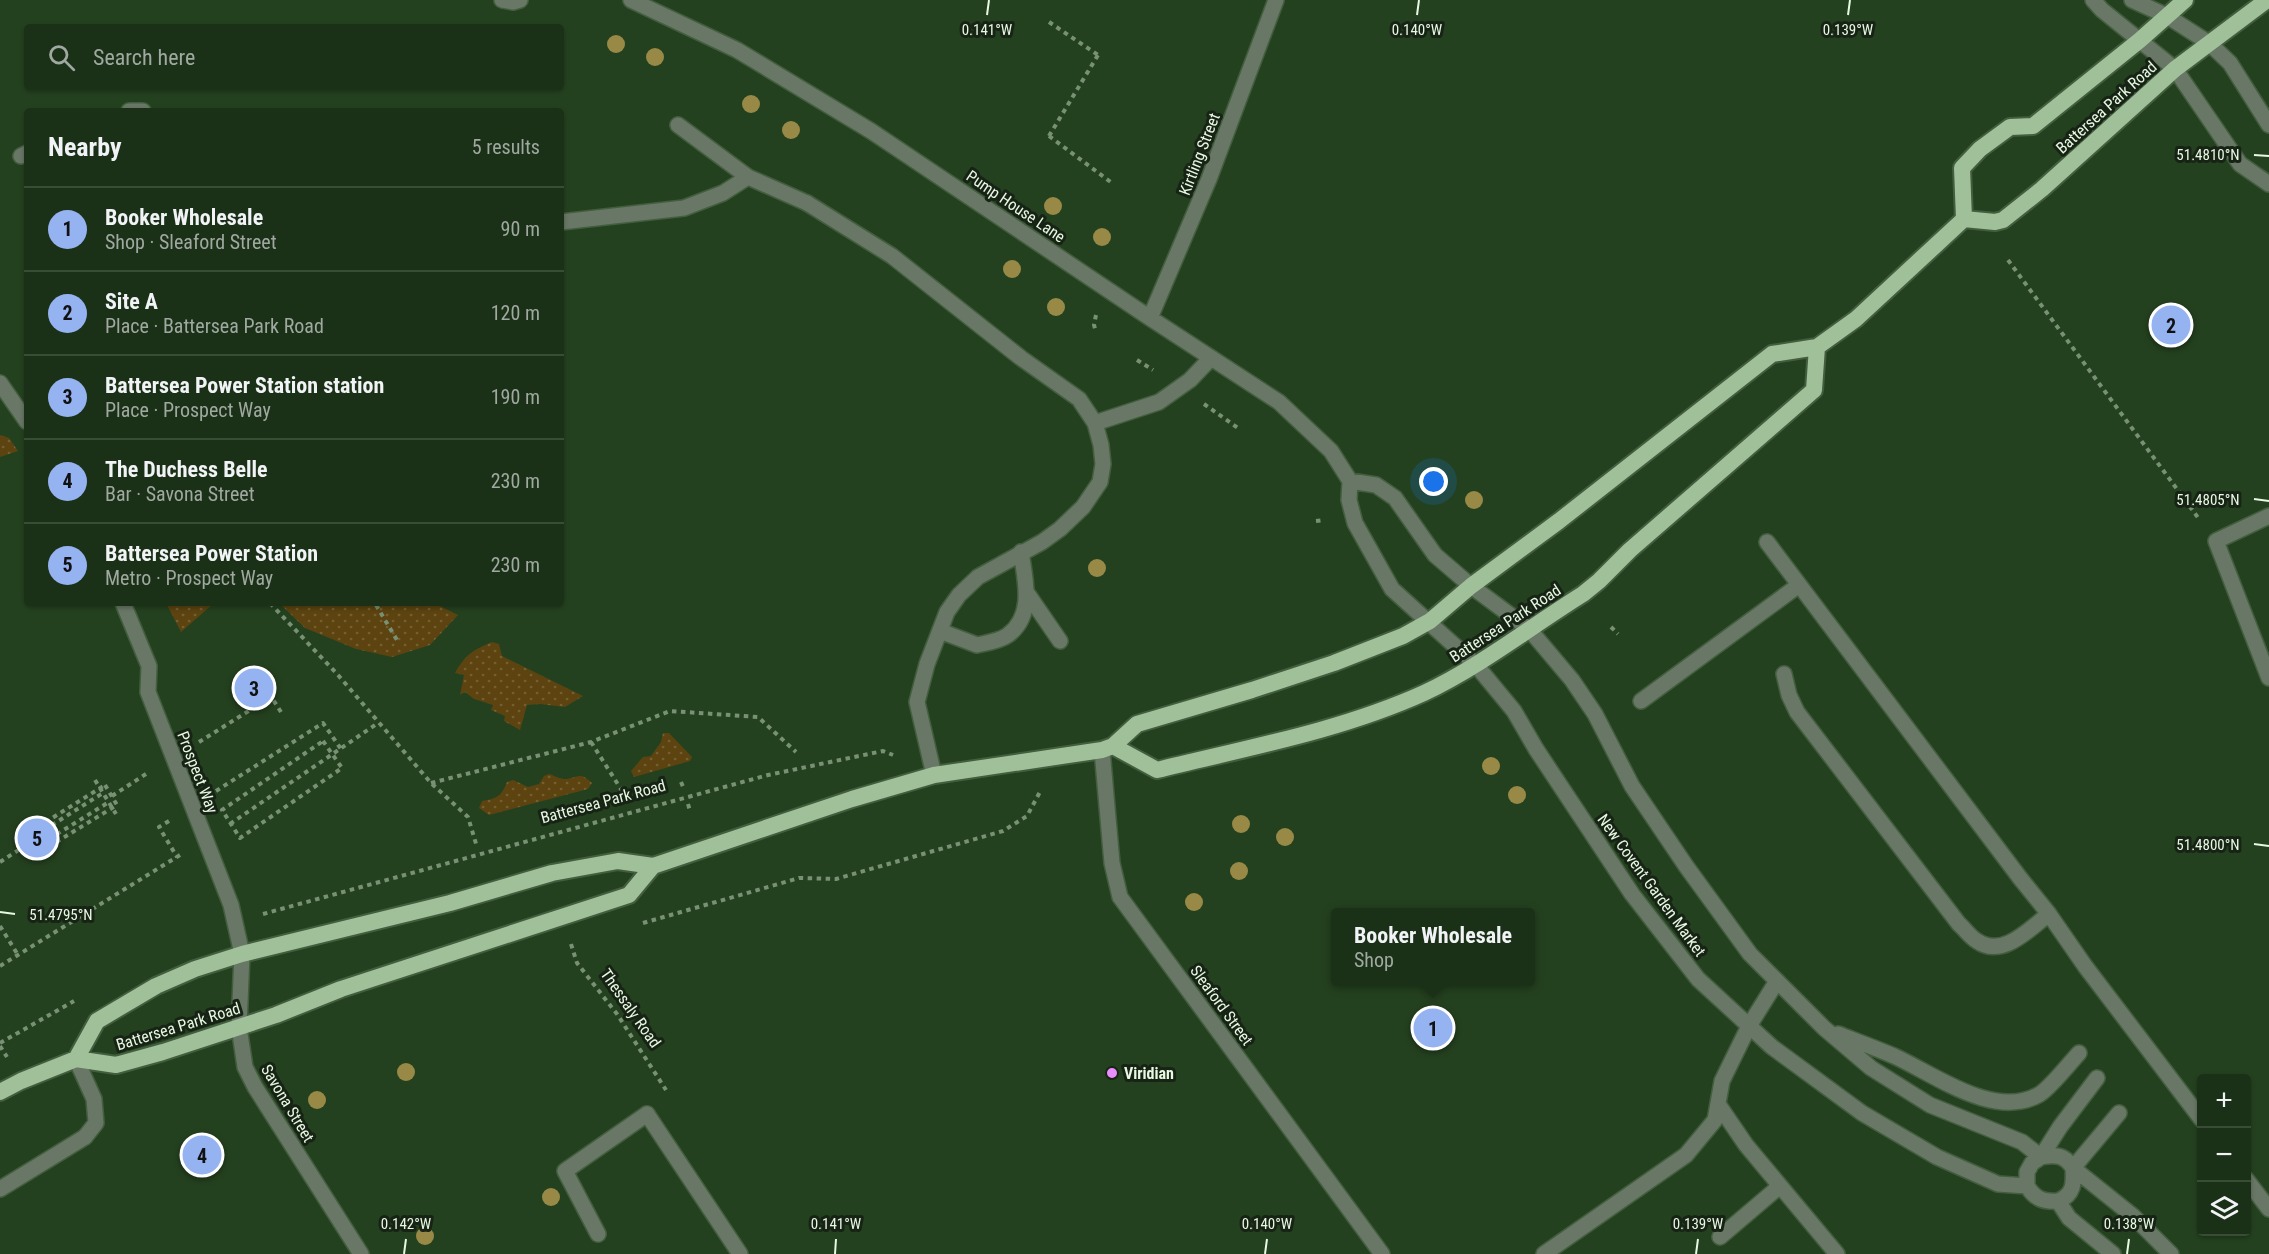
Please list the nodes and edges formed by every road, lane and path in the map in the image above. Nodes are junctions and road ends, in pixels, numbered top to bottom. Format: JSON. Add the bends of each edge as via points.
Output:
{"nodes":[{"id":1,"x":502,"y":0,"type":"edge"},
{"id":2,"x":520,"y":0,"type":"edge"},
{"id":3,"x":631,"y":0,"type":"edge"},
{"id":4,"x":1276,"y":0,"type":"edge"},
{"id":5,"x":2093,"y":0,"type":"edge"},
{"id":6,"x":2132,"y":0,"type":"edge"},
{"id":7,"x":2185,"y":0,"type":"edge"},
{"id":8,"x":2267,"y":0,"type":"edge"},
{"id":9,"x":2167,"y":16,"type":"junction"},
{"id":10,"x":1049,"y":22,"type":"dead end"},
{"id":11,"x":2140,"y":40,"type":"junction"},
{"id":12,"x":2209,"y":43,"type":"junction"},
{"id":13,"x":2175,"y":69,"type":"junction"},
{"id":14,"x":678,"y":125,"type":"dead end"},
{"id":15,"x":2269,"y":125,"type":"edge"},
{"id":16,"x":748,"y":177,"type":"junction"},
{"id":17,"x":1112,"y":183,"type":"dead end"},
{"id":18,"x":2269,"y":184,"type":"edge"},
{"id":19,"x":1964,"y":219,"type":"junction"},
{"id":20,"x":564,"y":222,"type":"edge"},
{"id":21,"x":2008,"y":260,"type":"dead end"},
{"id":22,"x":1150,"y":318,"type":"junction"},
{"id":23,"x":1094,"y":325,"type":"dead end"},
{"id":24,"x":1096,"y":333,"type":"dead end"},
{"id":25,"x":1817,"y":346,"type":"junction"},
{"id":26,"x":1211,"y":358,"type":"junction"},
{"id":27,"x":2,"y":391,"type":"edge"},
{"id":28,"x":24,"y":418,"type":"edge"},
{"id":29,"x":1095,"y":423,"type":"junction"},
{"id":30,"x":1350,"y":481,"type":"junction"},
{"id":31,"x":2269,"y":516,"type":"edge"},
{"id":32,"x":1325,"y":520,"type":"dead end"},
{"id":33,"x":1316,"y":521,"type":"dead end"},
{"id":34,"x":2216,"y":541,"type":"junction"},
{"id":35,"x":1767,"y":542,"type":"dead end"},
{"id":36,"x":1021,"y":552,"type":"junction"},
{"id":37,"x":1799,"y":585,"type":"junction"},
{"id":38,"x":1471,"y":586,"type":"junction"},
{"id":39,"x":1027,"y":593,"type":"junction"},
{"id":40,"x":124,"y":606,"type":"edge"},
{"id":41,"x":273,"y":606,"type":"edge"},
{"id":42,"x":377,"y":606,"type":"edge"},
{"id":43,"x":1430,"y":621,"type":"junction"},
{"id":44,"x":1611,"y":627,"type":"dead end"},
{"id":45,"x":1529,"y":629,"type":"junction"},
{"id":46,"x":940,"y":631,"type":"junction"},
{"id":47,"x":1618,"y":634,"type":"dead end"},
{"id":48,"x":397,"y":640,"type":"dead end"},
{"id":49,"x":1060,"y":641,"type":"dead end"},
{"id":50,"x":1476,"y":665,"type":"junction"},
{"id":51,"x":1784,"y":674,"type":"dead end"},
{"id":52,"x":259,"y":678,"type":"dead end"},
{"id":53,"x":2269,"y":678,"type":"edge"},
{"id":54,"x":1641,"y":701,"type":"dead end"},
{"id":55,"x":280,"y":712,"type":"dead end"},
{"id":56,"x":378,"y":723,"type":"junction"},
{"id":57,"x":299,"y":740,"type":"dead end"},
{"id":58,"x":591,"y":742,"type":"junction"},
{"id":59,"x":1107,"y":748,"type":"junction"},
{"id":60,"x":341,"y":749,"type":"junction"},
{"id":61,"x":796,"y":752,"type":"dead end"},
{"id":62,"x":332,"y":755,"type":"junction"},
{"id":63,"x":1059,"y":757,"type":"junction"},
{"id":64,"x":934,"y":775,"type":"junction"},
{"id":65,"x":95,"y":780,"type":"dead end"},
{"id":66,"x":681,"y":782,"type":"dead end"},
{"id":67,"x":431,"y":783,"type":"junction"},
{"id":68,"x":684,"y":789,"type":"dead end"},
{"id":69,"x":103,"y":793,"type":"junction"},
{"id":70,"x":626,"y":797,"type":"dead end"},
{"id":71,"x":109,"y":802,"type":"junction"},
{"id":72,"x":688,"y":804,"type":"dead end"},
{"id":73,"x":222,"y":810,"type":"dead end"},
{"id":74,"x":690,"y":811,"type":"dead end"},
{"id":75,"x":116,"y":814,"type":"dead end"},
{"id":76,"x":222,"y":829,"type":"dead end"},
{"id":77,"x":45,"y":832,"type":"junction"},
{"id":78,"x":240,"y":838,"type":"dead end"},
{"id":79,"x":49,"y":839,"type":"junction"},
{"id":80,"x":477,"y":847,"type":"dead end"},
{"id":81,"x":186,"y":851,"type":"dead end"},
{"id":82,"x":0,"y":861,"type":"edge"},
{"id":83,"x":653,"y":866,"type":"junction"},
{"id":84,"x":279,"y":908,"type":"dead end"},
{"id":85,"x":2049,"y":914,"type":"junction"},
{"id":86,"x":640,"y":924,"type":"dead end"},
{"id":87,"x":0,"y":926,"type":"edge"},
{"id":88,"x":582,"y":945,"type":"dead end"},
{"id":89,"x":242,"y":954,"type":"junction"},
{"id":90,"x":18,"y":955,"type":"junction"},
{"id":91,"x":0,"y":966,"type":"edge"},
{"id":92,"x":1777,"y":981,"type":"junction"},
{"id":93,"x":1749,"y":1026,"type":"junction"},
{"id":94,"x":239,"y":1027,"type":"junction"},
{"id":95,"x":1824,"y":1028,"type":"junction"},
{"id":96,"x":2079,"y":1053,"type":"dead end"},
{"id":97,"x":75,"y":1059,"type":"junction"},
{"id":98,"x":2097,"y":1078,"type":"dead end"},
{"id":99,"x":665,"y":1087,"type":"dead end"},
{"id":100,"x":0,"y":1092,"type":"edge"},
{"id":101,"x":1718,"y":1104,"type":"junction"},
{"id":102,"x":2119,"y":1113,"type":"dead end"},
{"id":103,"x":2197,"y":1113,"type":"edge"},
{"id":104,"x":2041,"y":1157,"type":"junction"},
{"id":105,"x":2073,"y":1168,"type":"junction"},
{"id":106,"x":2249,"y":1182,"type":"edge"},
{"id":107,"x":1780,"y":1186,"type":"junction"},
{"id":108,"x":2026,"y":1186,"type":"junction"},
{"id":109,"x":0,"y":1189,"type":"edge"},
{"id":110,"x":2058,"y":1201,"type":"junction"},
{"id":111,"x":2269,"y":1209,"type":"edge"},
{"id":112,"x":598,"y":1234,"type":"dead end"},
{"id":113,"x":1720,"y":1237,"type":"dead end"},
{"id":114,"x":356,"y":1253,"type":"edge"},
{"id":115,"x":740,"y":1254,"type":"edge"},
{"id":116,"x":1382,"y":1254,"type":"edge"},
{"id":117,"x":1544,"y":1254,"type":"edge"},
{"id":118,"x":1837,"y":1254,"type":"edge"},
{"id":119,"x":2113,"y":1254,"type":"edge"},
{"id":120,"x":2171,"y":1254,"type":"edge"}],
"edges":[{"from":1,"to":2,"type":"street"},
{"from":3,"to":22,"type":"street","name":"Pump House Lane","via":[[737,50],[792,82]]},
{"from":4,"to":22,"type":"street","name":"Kirtling Street","via":[[1209,179]]},
{"from":5,"to":11,"type":"street"},
{"from":6,"to":9,"type":"street"},
{"from":7,"to":9,"type":"highway","name":"Battersea Park Road"},
{"from":8,"to":12,"type":"highway","name":"Battersea Park Road"},
{"from":9,"to":11,"type":"highway","name":"Battersea Park Road"},
{"from":9,"to":12,"type":"street"},
{"from":10,"to":17,"type":"path","bridge":true,"via":[[1098,55],[1049,136]]},
{"from":11,"to":13,"type":"street"},
{"from":11,"to":19,"type":"highway","name":"Battersea Park Road","via":[[2033,126],[2010,127],[1980,149],[1962,168]]},
{"from":12,"to":13,"type":"highway","name":"Battersea Park Road"},
{"from":12,"to":15,"type":"street","via":[[2230,63]]},
{"from":13,"to":18,"type":"street","via":[[2240,164]]},
{"from":13,"to":19,"type":"highway","name":"Battersea Park Road","via":[[2002,220]]},
{"from":14,"to":16,"type":"street"},
{"from":16,"to":20,"type":"street","via":[[723,193],[684,208]]},
{"from":16,"to":29,"type":"street","via":[[807,203],[892,256],[1079,399]]},
{"from":19,"to":25,"type":"highway","via":[[1856,319]]},
{"from":21,"to":34,"type":"path"},
{"from":22,"to":26,"type":"street","name":"Pump House Lane"},
{"from":23,"to":24,"type":"path"},
{"from":25,"to":38,"type":"highway","via":[[1772,354]]},
{"from":25,"to":45,"type":"highway","name":"Battersea Park Road","via":[[1814,390],[1599,581]]},
{"from":26,"to":29,"type":"street","via":[[1190,380],[1159,402]]},
{"from":26,"to":30,"type":"street","name":"Pump House Lane","via":[[1301,420],[1331,451]]},
{"from":27,"to":28,"type":"street"},
{"from":29,"to":36,"type":"street","via":[[1103,464],[1100,482],[1060,530]]},
{"from":30,"to":38,"type":"street","via":[[1376,485],[1395,498],[1435,555]]},
{"from":30,"to":43,"type":"street","name":"Pump House Lane","via":[[1349,500],[1355,523],[1370,553],[1392,589]]},
{"from":31,"to":34,"type":"street"},
{"from":32,"to":33,"type":"path"},
{"from":34,"to":53,"type":"street"},
{"from":35,"to":37,"type":"street"},
{"from":36,"to":39,"type":"street"},
{"from":36,"to":46,"type":"street","via":[[978,577],[959,595]]},
{"from":37,"to":54,"type":"street"},
{"from":37,"to":85,"type":"street"},
{"from":38,"to":43,"type":"highway"},
{"from":38,"to":45,"type":"street"},
{"from":39,"to":46,"type":"street","via":[[1023,617],[1008,635],[977,645]]},
{"from":39,"to":49,"type":"street"},
{"from":40,"to":89,"type":"street","name":"Prospect Way","via":[[149,666],[148,692],[231,905]]},
{"from":41,"to":56,"type":"path","via":[[339,675]]},
{"from":42,"to":48,"type":"path"},
{"from":43,"to":50,"type":"street","name":"New Covent Garden Market"},
{"from":43,"to":59,"type":"highway","via":[[1334,663],[1137,724]]},
{"from":44,"to":47,"type":"path"},
{"from":45,"to":50,"type":"highway","name":"Battersea Park Road"},
{"from":45,"to":92,"type":"street","via":[[1595,714],[1632,786],[1686,866],[1750,954]]},
{"from":46,"to":64,"type":"street","via":[[916,702]]},
{"from":50,"to":59,"type":"highway","name":"Battersea Park Road","via":[[1425,692],[1353,719],[1157,770]]},
{"from":50,"to":93,"type":"street","name":"New Covent Garden Market","via":[[1514,711],[1632,894],[1698,979]]},
{"from":51,"to":85,"type":"street","via":[[1797,712],[1959,924],[1978,942],[1995,946],[2012,943]]},
{"from":52,"to":55,"type":"path"},
{"from":56,"to":60,"type":"path"},
{"from":56,"to":67,"type":"path"},
{"from":57,"to":60,"type":"path","via":[[324,723]]},
{"from":58,"to":61,"type":"path","via":[[670,711],[758,717]]},
{"from":58,"to":67,"type":"path"},
{"from":58,"to":70,"type":"path"},
{"from":59,"to":63,"type":"highway","name":"Battersea Park Road"},
{"from":59,"to":116,"type":"street","name":"Sleaford Street","via":[[1112,863],[1120,897]]},
{"from":60,"to":62,"type":"path"},
{"from":62,"to":73,"type":"path","via":[[323,741]]},
{"from":62,"to":76,"type":"path"},
{"from":62,"to":78,"type":"path","via":[[342,768]]},
{"from":63,"to":64,"type":"highway","name":"Battersea Park Road"},
{"from":63,"to":86,"type":"path","via":[[1027,816],[1003,831],[836,879],[799,878]]},
{"from":64,"to":83,"type":"highway","name":"Battersea Park Road"},
{"from":64,"to":84,"type":"path","name":"Battersea Park Road","via":[[884,751],[768,775]]},
{"from":65,"to":69,"type":"path"},
{"from":66,"to":68,"type":"path"},
{"from":67,"to":80,"type":"path","via":[[468,817]]},
{"from":69,"to":71,"type":"path"},
{"from":69,"to":77,"type":"path"},
{"from":71,"to":75,"type":"path"},
{"from":71,"to":79,"type":"path"},
{"from":72,"to":74,"type":"path"},
{"from":77,"to":79,"type":"path"},
{"from":77,"to":79,"type":"path","via":[[40,825],[105,785],[117,805],[53,844]]},
{"from":77,"to":82,"type":"path"},
{"from":81,"to":90,"type":"path"},
{"from":83,"to":89,"type":"highway","name":"Battersea Park Road","via":[[618,861],[552,873],[450,903]]},
{"from":83,"to":94,"type":"highway","name":"Battersea Park Road","via":[[629,895],[341,989]]},
{"from":85,"to":103,"type":"street"},
{"from":87,"to":90,"type":"path"},
{"from":88,"to":99,"type":"path","name":"Thessaly Road","via":[[572,948],[577,963],[617,1014]]},
{"from":89,"to":94,"type":"street","name":"Savona Street"},
{"from":89,"to":97,"type":"highway","name":"Battersea Park Road","via":[[166,981],[97,1021]]},
{"from":90,"to":91,"type":"path"},
{"from":92,"to":93,"type":"street"},
{"from":92,"to":95,"type":"street"},
{"from":93,"to":101,"type":"street","via":[[1722,1081]]},
{"from":93,"to":108,"type":"street","name":"New Covent Garden Market","via":[[1862,1113],[1937,1157],[1998,1184]]},
{"from":94,"to":97,"type":"highway","name":"Battersea Park Road","via":[[116,1065]]},
{"from":94,"to":114,"type":"street","name":"Savona Street","via":[[245,1067],[255,1087]]},
{"from":95,"to":96,"type":"street","via":[[1975,1096],[2000,1101],[2021,1101],[2041,1093]]},
{"from":95,"to":104,"type":"street","via":[[1871,1068],[1930,1105],[2022,1142]]},
{"from":97,"to":100,"type":"highway"},
{"from":97,"to":109,"type":"street","via":[[94,1098],[96,1123],[85,1137]]},
{"from":98,"to":104,"type":"street"},
{"from":101,"to":107,"type":"street"},
{"from":101,"to":117,"type":"street","via":[[1715,1120],[1686,1155]]},
{"from":102,"to":105,"type":"street"},
{"from":104,"to":105,"type":"street","via":[[2057,1155],[2068,1160]]},
{"from":104,"to":108,"type":"street","via":[[2027,1172]]},
{"from":105,"to":110,"type":"street","via":[[2070,1193]]},
{"from":105,"to":120,"type":"street","via":[[2133,1216]]},
{"from":106,"to":111,"type":"street"},
{"from":107,"to":113,"type":"street"},
{"from":107,"to":118,"type":"street"},
{"from":108,"to":110,"type":"street","name":"New Covent Garden Market","via":[[2040,1200]]},
{"from":110,"to":119,"type":"street","via":[[2069,1218]]},
{"from":112,"to":115,"type":"street","via":[[565,1171],[647,1114]]}]}
